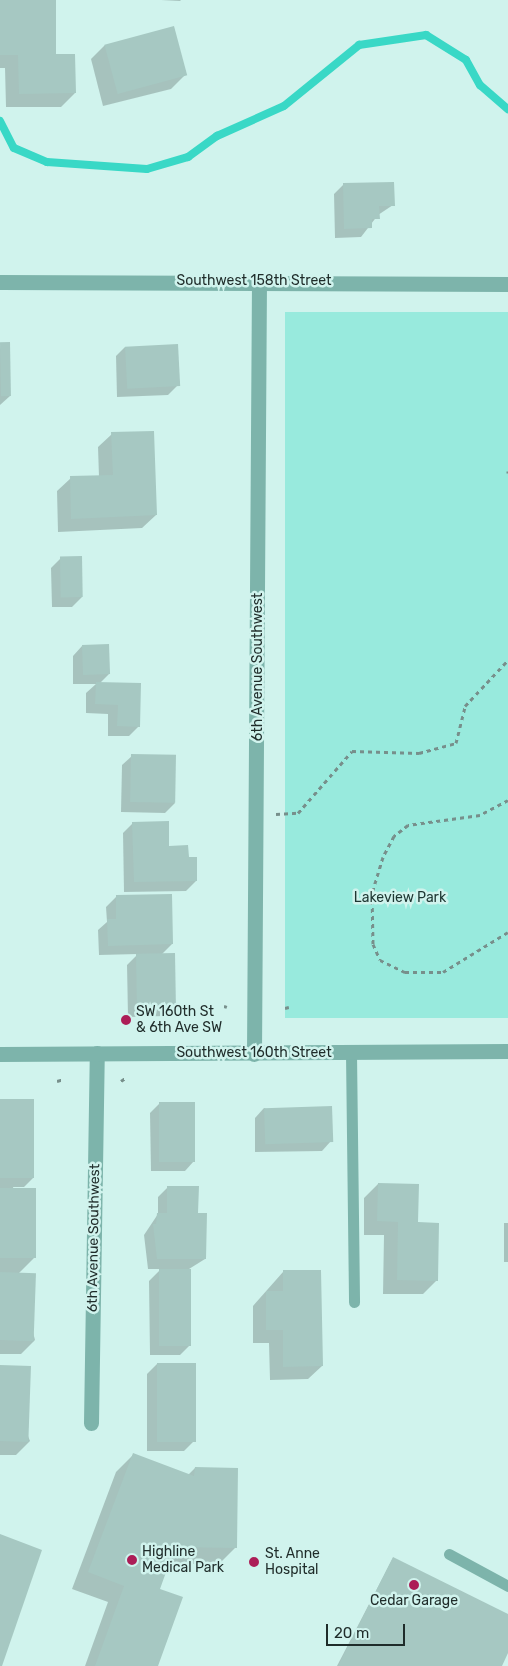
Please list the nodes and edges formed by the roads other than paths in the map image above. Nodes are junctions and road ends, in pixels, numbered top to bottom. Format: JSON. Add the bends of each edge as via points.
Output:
{"nodes":[{"id":1,"x":259,"y":280,"type":"junction"},
{"id":2,"x":0,"y":282,"type":"edge"},
{"id":3,"x":508,"y":284,"type":"edge"},
{"id":4,"x":508,"y":1051,"type":"edge"},
{"id":5,"x":97,"y":1053,"type":"junction"},
{"id":6,"x":351,"y":1053,"type":"junction"},
{"id":7,"x":0,"y":1054,"type":"edge"},
{"id":8,"x":254,"y":1054,"type":"junction"},
{"id":9,"x":354,"y":1302,"type":"dead end"},
{"id":10,"x":91,"y":1423,"type":"dead end"},
{"id":11,"x":449,"y":1554,"type":"dead end"},
{"id":12,"x":508,"y":1586,"type":"edge"}],
"edges":[{"from":1,"to":2,"type":"street","name":"Southwest 158th Street"},
{"from":1,"to":3,"type":"street","name":"Southwest 158th Street"},
{"from":1,"to":8,"type":"street","name":"6th Avenue Southwest"},
{"from":4,"to":6,"type":"street","name":"Southwest 160th Street"},
{"from":5,"to":7,"type":"street","name":"Southwest 160th Street"},
{"from":5,"to":8,"type":"street","name":"Southwest 160th Street"},
{"from":5,"to":10,"type":"street","name":"6th Avenue Southwest"},
{"from":6,"to":8,"type":"street","name":"Southwest 160th Street"},
{"from":6,"to":9,"type":"lane"},
{"from":11,"to":12,"type":"lane"}]}
